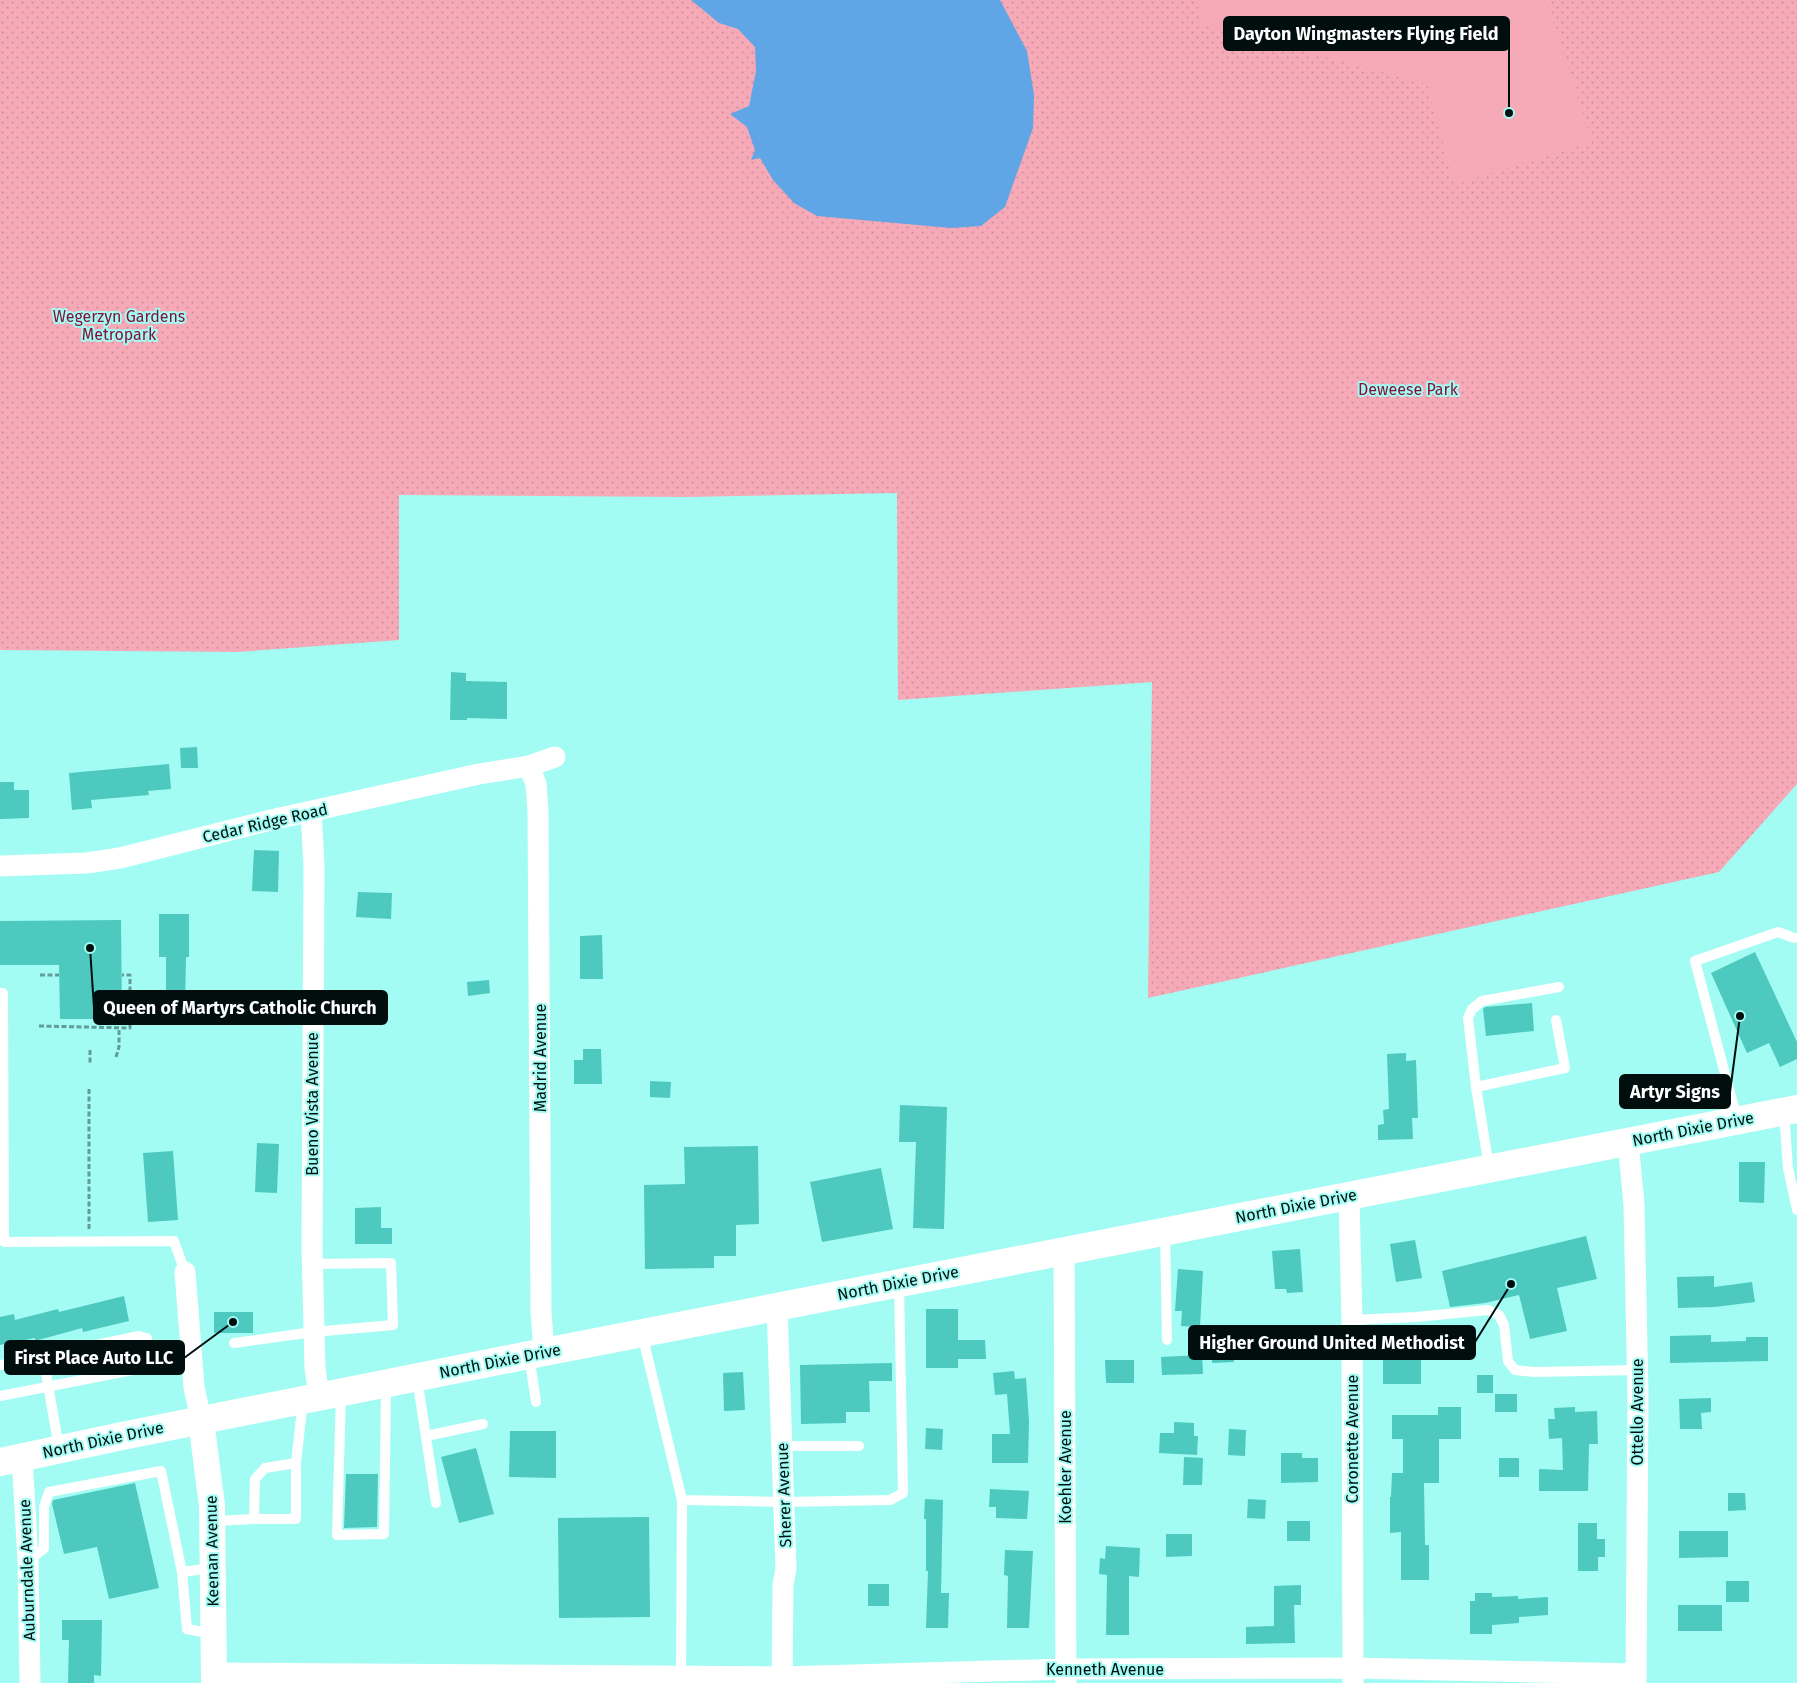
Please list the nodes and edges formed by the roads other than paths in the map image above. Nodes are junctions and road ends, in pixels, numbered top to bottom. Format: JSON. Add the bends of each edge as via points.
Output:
{"nodes":[{"id":1,"x":555,"y":757,"type":"dead end"},
{"id":2,"x":529,"y":766,"type":"junction"},
{"id":3,"x":310,"y":812,"type":"junction"},
{"id":4,"x":0,"y":866,"type":"edge"},
{"id":5,"x":1796,"y":940,"type":"edge"},
{"id":6,"x":1558,"y":987,"type":"dead end"},
{"id":7,"x":0,"y":993,"type":"edge"},
{"id":8,"x":1556,"y":1020,"type":"dead end"},
{"id":9,"x":1476,"y":1087,"type":"junction"},
{"id":10,"x":1791,"y":1110,"type":"edge"},
{"id":11,"x":1738,"y":1120,"type":"junction"},
{"id":12,"x":1628,"y":1141,"type":"junction"},
{"id":13,"x":1489,"y":1168,"type":"junction"},
{"id":14,"x":1349,"y":1196,"type":"junction"},
{"id":15,"x":1797,"y":1210,"type":"edge"},
{"id":16,"x":1165,"y":1231,"type":"junction"},
{"id":17,"x":1064,"y":1251,"type":"junction"},
{"id":18,"x":312,"y":1264,"type":"junction"},
{"id":19,"x":185,"y":1272,"type":"joint"},
{"id":20,"x":899,"y":1283,"type":"junction"},
{"id":21,"x":777,"y":1306,"type":"junction"},
{"id":22,"x":1352,"y":1320,"type":"junction"},
{"id":23,"x":313,"y":1332,"type":"junction"},
{"id":24,"x":642,"y":1333,"type":"junction"},
{"id":25,"x":1167,"y":1340,"type":"dead end"},
{"id":26,"x":234,"y":1343,"type":"dead end"},
{"id":27,"x":536,"y":1353,"type":"junction"},
{"id":28,"x":43,"y":1356,"type":"junction"},
{"id":29,"x":0,"y":1365,"type":"edge"},
{"id":30,"x":1637,"y":1370,"type":"junction"},
{"id":31,"x":417,"y":1377,"type":"junction"},
{"id":32,"x":386,"y":1383,"type":"junction"},
{"id":33,"x":49,"y":1386,"type":"junction"},
{"id":34,"x":0,"y":1396,"type":"edge"},
{"id":35,"x":321,"y":1396,"type":"junction"},
{"id":36,"x":536,"y":1402,"type":"dead end"},
{"id":37,"x":200,"y":1420,"type":"junction"},
{"id":38,"x":483,"y":1424,"type":"dead end"},
{"id":39,"x":426,"y":1436,"type":"junction"},
{"id":40,"x":783,"y":1446,"type":"junction"},
{"id":41,"x":859,"y":1446,"type":"dead end"},
{"id":42,"x":59,"y":1449,"type":"junction"},
{"id":43,"x":11,"y":1460,"type":"edge"},
{"id":44,"x":296,"y":1463,"type":"junction"},
{"id":45,"x":682,"y":1500,"type":"junction"},
{"id":46,"x":784,"y":1502,"type":"junction"},
{"id":47,"x":436,"y":1503,"type":"dead end"},
{"id":48,"x":254,"y":1519,"type":"junction"},
{"id":49,"x":212,"y":1521,"type":"junction"},
{"id":50,"x":28,"y":1560,"type":"junction"},
{"id":51,"x":212,"y":1568,"type":"junction"},
{"id":52,"x":182,"y":1572,"type":"junction"},
{"id":53,"x":214,"y":1634,"type":"junction"},
{"id":54,"x":1353,"y":1675,"type":"edge"},
{"id":55,"x":1066,"y":1676,"type":"edge"},
{"id":56,"x":681,"y":1677,"type":"junction"},
{"id":57,"x":214,"y":1678,"type":"edge"},
{"id":58,"x":1636,"y":1679,"type":"edge"},
{"id":59,"x":498,"y":1680,"type":"edge"},
{"id":60,"x":782,"y":1680,"type":"edge"},
{"id":61,"x":30,"y":1683,"type":"edge"}],
"edges":[{"from":1,"to":2,"type":"street","name":"Cedar Ridge Road"},
{"from":2,"to":3,"type":"street","name":"Cedar Ridge Road"},
{"from":2,"to":27,"type":"street","name":"Madrid Avenue","via":[[536,784],[538,811],[541,1312]]},
{"from":3,"to":4,"type":"street","name":"Cedar Ridge Road","via":[[120,858],[87,863]]},
{"from":3,"to":18,"type":"street","name":"Bueno Vista Avenue","via":[[314,865]]},
{"from":5,"to":11,"type":"lane","via":[[1778,932],[1695,961]]},
{"from":6,"to":9,"type":"lane","via":[[1482,1001],[1472,1009],[1468,1018]]},
{"from":7,"to":19,"type":"lane","via":[[3,993],[4,1242],[174,1241]]},
{"from":8,"to":9,"type":"lane","via":[[1565,1068]]},
{"from":9,"to":13,"type":"lane"},
{"from":10,"to":11,"type":"main road","name":"North Dixie Drive"},
{"from":10,"to":15,"type":"lane","via":[[1788,1168]]},
{"from":11,"to":12,"type":"main road","name":"North Dixie Drive"},
{"from":12,"to":13,"type":"main road","name":"North Dixie Drive"},
{"from":12,"to":30,"type":"street","name":"Ottello Avenue","via":[[1634,1205]]},
{"from":13,"to":14,"type":"main road","name":"North Dixie Drive"},
{"from":14,"to":16,"type":"main road","name":"North Dixie Drive"},
{"from":14,"to":22,"type":"street","name":"Coronette Avenue"},
{"from":16,"to":17,"type":"main road","name":"North Dixie Drive"},
{"from":16,"to":25,"type":"lane"},
{"from":17,"to":20,"type":"main road","name":"North Dixie Drive"},
{"from":17,"to":55,"type":"street","name":"Koehler Avenue"},
{"from":18,"to":23,"type":"street","name":"Bueno Vista Avenue"},
{"from":18,"to":23,"type":"lane","via":[[391,1264],[393,1326]]},
{"from":19,"to":37,"type":"street","via":[[194,1387]]},
{"from":20,"to":21,"type":"main road","name":"North Dixie Drive"},
{"from":20,"to":46,"type":"lane","via":[[903,1493],[890,1500]]},
{"from":21,"to":24,"type":"main road","name":"North Dixie Drive"},
{"from":21,"to":40,"type":"street","name":"Sherer Avenue"},
{"from":22,"to":30,"type":"lane","via":[[1488,1310],[1499,1315],[1504,1325],[1508,1361],[1515,1370]]},
{"from":22,"to":54,"type":"street","name":"Coronette Avenue"},
{"from":23,"to":26,"type":"lane"},
{"from":23,"to":35,"type":"street","name":"Bueno Vista Avenue"},
{"from":24,"to":27,"type":"main road","name":"North Dixie Drive"},
{"from":24,"to":45,"type":"lane"},
{"from":27,"to":31,"type":"main road","name":"North Dixie Drive"},
{"from":27,"to":36,"type":"lane"},
{"from":28,"to":29,"type":"lane"},
{"from":28,"to":33,"type":"lane"},
{"from":28,"to":33,"type":"lane","via":[[139,1336],[147,1338],[152,1362],[148,1367]]},
{"from":30,"to":58,"type":"street","name":"Ottello Avenue"},
{"from":31,"to":32,"type":"main road","name":"North Dixie Drive"},
{"from":31,"to":39,"type":"lane"},
{"from":32,"to":35,"type":"main road","name":"North Dixie Drive"},
{"from":32,"to":35,"type":"lane","via":[[384,1534],[337,1535]]},
{"from":33,"to":34,"type":"lane"},
{"from":33,"to":42,"type":"lane"},
{"from":35,"to":37,"type":"main road","name":"North Dixie Drive"},
{"from":35,"to":44,"type":"lane"},
{"from":37,"to":42,"type":"main road","name":"North Dixie Drive"},
{"from":37,"to":49,"type":"street","name":"Keenan Avenue"},
{"from":38,"to":39,"type":"lane"},
{"from":39,"to":47,"type":"lane"},
{"from":40,"to":41,"type":"lane"},
{"from":40,"to":46,"type":"street","name":"Sherer Avenue"},
{"from":42,"to":43,"type":"main road","name":"North Dixie Drive"},
{"from":43,"to":50,"type":"street","name":"Auburndale Avenue"},
{"from":44,"to":48,"type":"lane","via":[[266,1468],[256,1479]]},
{"from":44,"to":48,"type":"lane","via":[[296,1519]]},
{"from":45,"to":46,"type":"lane"},
{"from":45,"to":56,"type":"lane"},
{"from":46,"to":60,"type":"street","name":"Sherer Avenue","via":[[786,1568]]},
{"from":48,"to":49,"type":"lane"},
{"from":49,"to":51,"type":"street","name":"Keenan Avenue"},
{"from":50,"to":52,"type":"lane","via":[[44,1549],[44,1506],[49,1492],[161,1471]]},
{"from":50,"to":61,"type":"street","name":"Auburndale Avenue"},
{"from":51,"to":52,"type":"lane"},
{"from":51,"to":53,"type":"street","name":"Keenan Avenue"},
{"from":52,"to":53,"type":"lane","via":[[187,1629]]},
{"from":53,"to":57,"type":"street","name":"Keenan Avenue"},
{"from":54,"to":55,"type":"street","name":"Kenneth Avenue"},
{"from":54,"to":58,"type":"street","name":"Kenneth Avenue"},
{"from":55,"to":60,"type":"street","name":"Kenneth Avenue"},
{"from":56,"to":59,"type":"street","name":"Kenneth Avenue"},
{"from":56,"to":60,"type":"street","name":"Kenneth Avenue"},
{"from":57,"to":59,"type":"street","name":"Kenneth Avenue"}]}
